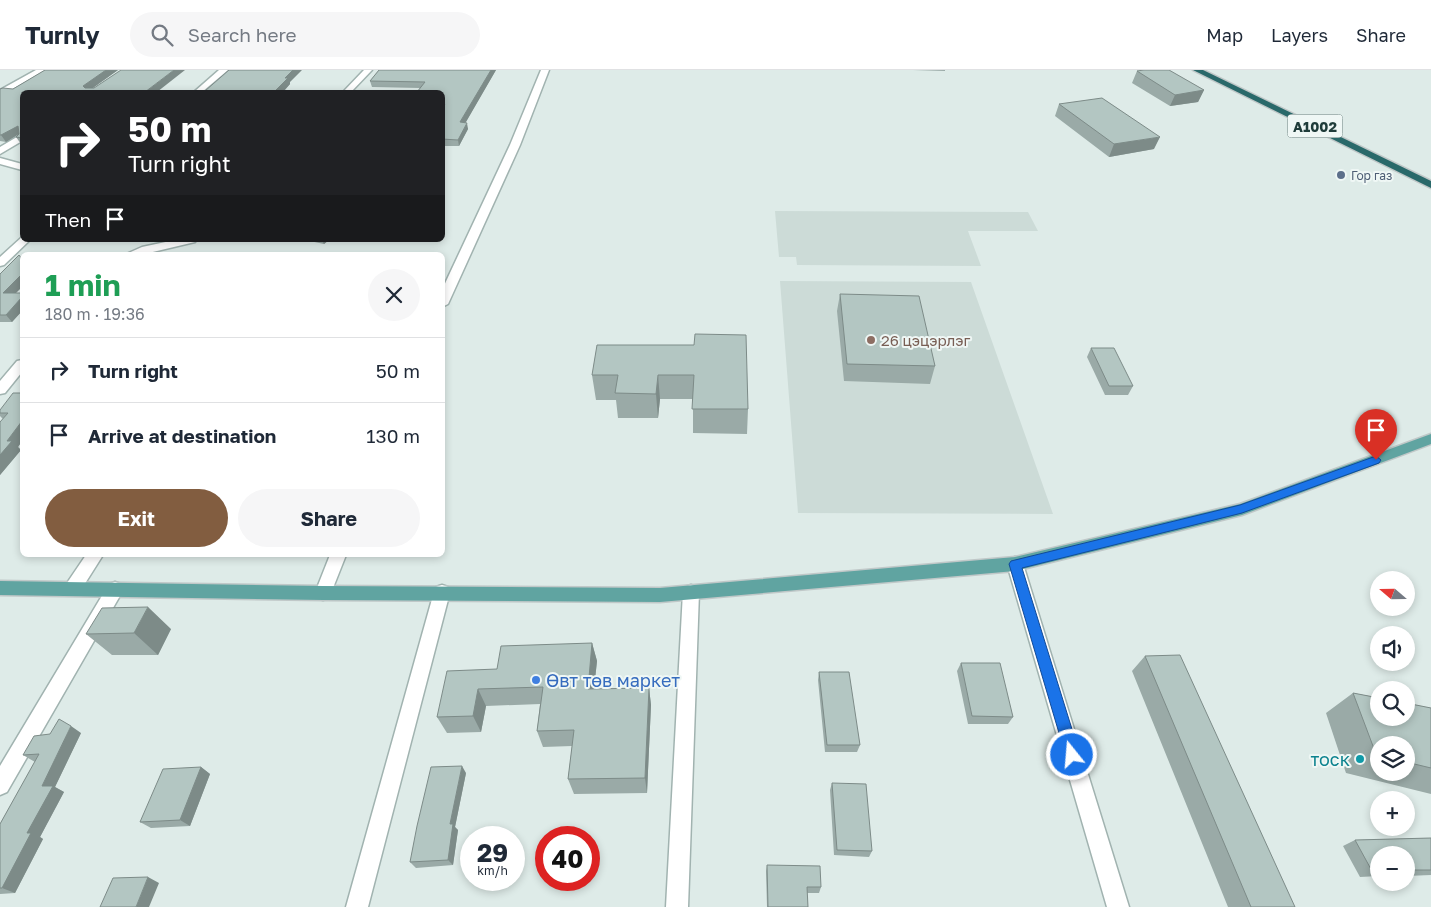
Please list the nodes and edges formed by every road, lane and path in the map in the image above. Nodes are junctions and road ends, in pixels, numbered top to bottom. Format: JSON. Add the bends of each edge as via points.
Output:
{"nodes":[{"id":1,"x":42,"y":70,"type":"edge"},
{"id":2,"x":224,"y":70,"type":"edge"},
{"id":3,"x":368,"y":70,"type":"edge"},
{"id":4,"x":545,"y":70,"type":"edge"},
{"id":5,"x":1197,"y":70,"type":"edge"},
{"id":6,"x":200,"y":90,"type":"edge"},
{"id":7,"x":349,"y":90,"type":"edge"},
{"id":8,"x":0,"y":93,"type":"edge"},
{"id":9,"x":20,"y":138,"type":"edge"},
{"id":10,"x":0,"y":151,"type":"edge"},
{"id":11,"x":0,"y":161,"type":"edge"},
{"id":12,"x":20,"y":166,"type":"edge"},
{"id":13,"x":1431,"y":185,"type":"edge"},
{"id":14,"x":22,"y":242,"type":"edge"},
{"id":15,"x":180,"y":242,"type":"edge"},
{"id":16,"x":137,"y":252,"type":"edge"},
{"id":17,"x":0,"y":263,"type":"edge"},
{"id":18,"x":445,"y":297,"type":"edge"},
{"id":19,"x":20,"y":366,"type":"edge"},
{"id":20,"x":0,"y":390,"type":"edge"},
{"id":21,"x":1431,"y":439,"type":"edge"},
{"id":22,"x":94,"y":557,"type":"edge"},
{"id":23,"x":337,"y":557,"type":"edge"},
{"id":24,"x":1015,"y":564,"type":"junction"},
{"id":25,"x":0,"y":588,"type":"edge"},
{"id":26,"x":73,"y":588,"type":"junction"},
{"id":27,"x":115,"y":589,"type":"junction"},
{"id":28,"x":442,"y":592,"type":"junction"},
{"id":29,"x":692,"y":592,"type":"junction"},
{"id":30,"x":323,"y":593,"type":"junction"},
{"id":31,"x":0,"y":785,"type":"edge"},
{"id":32,"x":358,"y":907,"type":"edge"},
{"id":33,"x":676,"y":907,"type":"edge"},
{"id":34,"x":1118,"y":907,"type":"edge"}],
"edges":[{"from":1,"to":8,"type":"street"},
{"from":2,"to":6,"type":"street"},
{"from":3,"to":7,"type":"street"},
{"from":4,"to":18,"type":"street"},
{"from":5,"to":13,"type":"highway","number":"A1002"},
{"from":9,"to":10,"type":"street"},
{"from":11,"to":12,"type":"street"},
{"from":14,"to":17,"type":"street"},
{"from":15,"to":16,"type":"street"},
{"from":19,"to":20,"type":"street"},
{"from":21,"to":24,"type":"main road","via":[[1242,509]]},
{"from":22,"to":26,"type":"street"},
{"from":23,"to":30,"type":"street"},
{"from":24,"to":29,"type":"main road"},
{"from":24,"to":34,"type":"street"},
{"from":25,"to":26,"type":"main road"},
{"from":26,"to":27,"type":"main road"},
{"from":27,"to":30,"type":"main road"},
{"from":27,"to":31,"type":"street"},
{"from":28,"to":29,"type":"main road","via":[[660,595]]},
{"from":28,"to":30,"type":"main road"},
{"from":28,"to":32,"type":"street"},
{"from":29,"to":33,"type":"street"}]}
